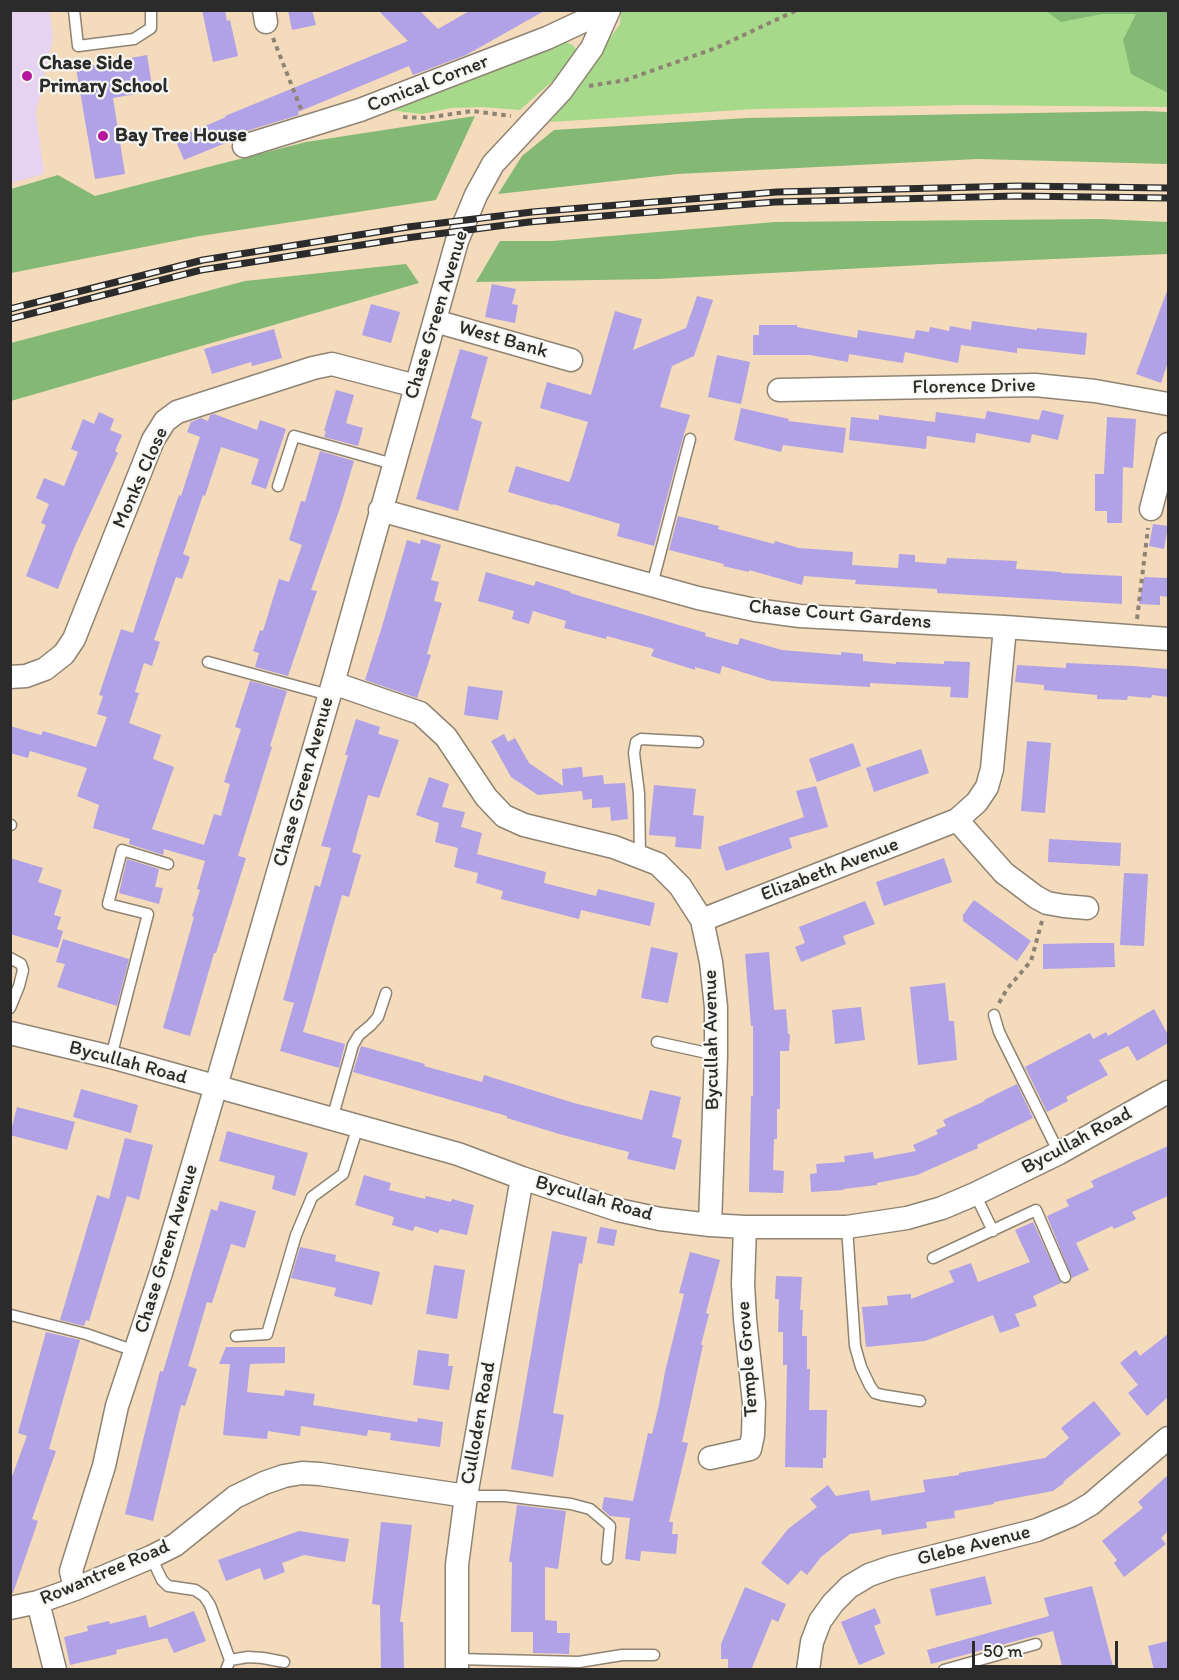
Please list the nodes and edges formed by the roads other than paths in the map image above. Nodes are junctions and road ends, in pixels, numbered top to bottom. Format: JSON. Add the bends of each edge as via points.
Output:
{"nodes":[{"id":1,"x":74,"y":10,"type":"edge"},
{"id":2,"x":151,"y":10,"type":"edge"},
{"id":3,"x":608,"y":10,"type":"edge"},
{"id":4,"x":244,"y":146,"type":"dead end"},
{"id":5,"x":435,"y":321,"type":"junction"},
{"id":6,"x":570,"y":360,"type":"dead end"},
{"id":7,"x":416,"y":386,"type":"junction"},
{"id":8,"x":778,"y":390,"type":"dead end"},
{"id":9,"x":1168,"y":404,"type":"edge"},
{"id":10,"x":690,"y":439,"type":"dead end"},
{"id":11,"x":1168,"y":444,"type":"edge"},
{"id":12,"x":393,"y":464,"type":"junction"},
{"id":13,"x":278,"y":486,"type":"dead end"},
{"id":14,"x":1151,"y":509,"type":"road end"},
{"id":15,"x":380,"y":510,"type":"junction"},
{"id":16,"x":651,"y":585,"type":"junction"},
{"id":17,"x":1005,"y":627,"type":"junction"},
{"id":18,"x":1168,"y":639,"type":"edge"},
{"id":19,"x":208,"y":662,"type":"dead end"},
{"id":20,"x":10,"y":677,"type":"edge"},
{"id":21,"x":331,"y":689,"type":"junction"},
{"id":22,"x":698,"y":742,"type":"dead end"},
{"id":23,"x":957,"y":820,"type":"junction"},
{"id":24,"x":640,"y":857,"type":"junction"},
{"id":25,"x":168,"y":864,"type":"dead end"},
{"id":26,"x":1087,"y":908,"type":"dead end"},
{"id":27,"x":702,"y":920,"type":"junction"},
{"id":28,"x":10,"y":958,"type":"edge"},
{"id":29,"x":386,"y":993,"type":"dead end"},
{"id":30,"x":10,"y":1008,"type":"edge"},
{"id":31,"x":994,"y":1014,"type":"road end"},
{"id":32,"x":10,"y":1033,"type":"edge"},
{"id":33,"x":657,"y":1042,"type":"dead end"},
{"id":34,"x":716,"y":1055,"type":"junction"},
{"id":35,"x":111,"y":1057,"type":"junction"},
{"id":36,"x":216,"y":1086,"type":"junction"},
{"id":37,"x":1168,"y":1092,"type":"edge"},
{"id":38,"x":332,"y":1119,"type":"junction"},
{"id":39,"x":358,"y":1125,"type":"junction"},
{"id":40,"x":1059,"y":1153,"type":"junction"},
{"id":41,"x":522,"y":1179,"type":"junction"},
{"id":42,"x":975,"y":1194,"type":"junction"},
{"id":43,"x":710,"y":1225,"type":"junction"},
{"id":44,"x":745,"y":1227,"type":"junction"},
{"id":45,"x":847,"y":1227,"type":"junction"},
{"id":46,"x":993,"y":1231,"type":"junction"},
{"id":47,"x":933,"y":1258,"type":"dead end"},
{"id":48,"x":1065,"y":1277,"type":"dead end"},
{"id":49,"x":10,"y":1316,"type":"edge"},
{"id":50,"x":236,"y":1336,"type":"dead end"},
{"id":51,"x":135,"y":1351,"type":"junction"},
{"id":52,"x":920,"y":1401,"type":"dead end"},
{"id":53,"x":1168,"y":1438,"type":"edge"},
{"id":54,"x":710,"y":1458,"type":"dead end"},
{"id":55,"x":466,"y":1496,"type":"junction"},
{"id":56,"x":152,"y":1557,"type":"junction"},
{"id":57,"x":607,"y":1559,"type":"dead end"},
{"id":58,"x":75,"y":1589,"type":"junction"},
{"id":59,"x":38,"y":1602,"type":"junction"},
{"id":60,"x":10,"y":1608,"type":"edge"},
{"id":61,"x":1036,"y":1644,"type":"dead end"},
{"id":62,"x":654,"y":1655,"type":"dead end"},
{"id":63,"x":284,"y":1662,"type":"dead end"},
{"id":64,"x":457,"y":1664,"type":"edge"},
{"id":65,"x":228,"y":1665,"type":"edge"},
{"id":66,"x":55,"y":1670,"type":"edge"},
{"id":67,"x":808,"y":1670,"type":"edge"},
{"id":68,"x":944,"y":1670,"type":"edge"}],
"edges":[{"from":1,"to":2,"type":"lane","via":[[78,46],[134,39],[151,28]]},
{"from":3,"to":4,"type":"street","name":"Conical Corner","via":[[547,38],[360,110]]},
{"from":3,"to":5,"type":"street","name":"Chase Green Avenue","via":[[592,48],[561,91],[493,164],[457,241]]},
{"from":5,"to":6,"type":"street","name":"West Bank"},
{"from":5,"to":7,"type":"street","name":"Chase Green Avenue"},
{"from":7,"to":12,"type":"street","name":"Chase Green Avenue"},
{"from":7,"to":20,"type":"street","name":"Monks Close","via":[[332,364],[177,412],[165,421],[153,440],[74,639],[64,654],[45,669]]},
{"from":8,"to":9,"type":"street","name":"Florence Drive","via":[[1035,385]]},
{"from":10,"to":16,"type":"lane"},
{"from":11,"to":14,"type":"street"},
{"from":12,"to":13,"type":"lane","via":[[294,436]]},
{"from":12,"to":15,"type":"street","name":"Chase Green Avenue"},
{"from":15,"to":16,"type":"street","name":"Chase Court Gardens"},
{"from":15,"to":21,"type":"street","name":"Chase Green Avenue"},
{"from":16,"to":17,"type":"street","name":"Chase Court Gardens","via":[[744,608],[800,616]]},
{"from":17,"to":18,"type":"street","name":"Chase Court Gardens"},
{"from":17,"to":23,"type":"street","name":"Elizabeth Avenue","via":[[992,769],[977,802]]},
{"from":19,"to":21,"type":"lane"},
{"from":21,"to":24,"type":"street","name":"Bycullah Avenue","via":[[420,713],[446,737],[486,797],[504,816]]},
{"from":21,"to":36,"type":"street","name":"Chase Green Avenue"},
{"from":22,"to":24,"type":"lane","via":[[636,742]]},
{"from":23,"to":26,"type":"street","via":[[1005,873],[1036,897],[1047,903]]},
{"from":23,"to":27,"type":"street","name":"Elizabeth Avenue"},
{"from":24,"to":27,"type":"street","name":"Bycullah Avenue","via":[[658,864],[681,886]]},
{"from":25,"to":35,"type":"lane","via":[[122,850],[108,904],[148,914]]},
{"from":27,"to":34,"type":"street","name":"Bycullah Avenue","via":[[716,1007]]},
{"from":28,"to":30,"type":"lane","via":[[21,964],[23,970]]},
{"from":29,"to":38,"type":"lane","via":[[378,1017],[353,1044]]},
{"from":31,"to":40,"type":"lane","via":[[999,1032]]},
{"from":32,"to":35,"type":"street","name":"Bycullah Road"},
{"from":33,"to":34,"type":"lane"},
{"from":34,"to":43,"type":"street","name":"Bycullah Avenue"},
{"from":35,"to":36,"type":"street","name":"Bycullah Road"},
{"from":36,"to":38,"type":"street","name":"Bycullah Road"},
{"from":36,"to":51,"type":"street","name":"Chase Green Avenue"},
{"from":37,"to":40,"type":"street","name":"Bycullah Road"},
{"from":38,"to":39,"type":"street","name":"Bycullah Road"},
{"from":39,"to":41,"type":"street","name":"Bycullah Road","via":[[458,1154]]},
{"from":39,"to":50,"type":"lane","via":[[343,1174],[312,1197],[296,1235],[267,1334]]},
{"from":40,"to":42,"type":"street","name":"Bycullah Road"},
{"from":41,"to":43,"type":"street","name":"Bycullah Road","via":[[618,1210]]},
{"from":41,"to":55,"type":"street","name":"Culloden Road"},
{"from":42,"to":45,"type":"street","name":"Bycullah Road","via":[[907,1218]]},
{"from":42,"to":46,"type":"lane"},
{"from":43,"to":44,"type":"street","name":"Bycullah Road"},
{"from":44,"to":45,"type":"street","name":"Bycullah Road"},
{"from":44,"to":54,"type":"street","name":"Temple Grove","via":[[743,1284],[754,1403],[753,1435],[750,1449]]},
{"from":45,"to":52,"type":"lane","via":[[855,1346],[861,1367],[875,1393]]},
{"from":46,"to":47,"type":"lane"},
{"from":46,"to":48,"type":"lane","via":[[1036,1210]]},
{"from":49,"to":51,"type":"lane","via":[[86,1334]]},
{"from":51,"to":58,"type":"street","name":"Chase Green Avenue","via":[[71,1571]]},
{"from":53,"to":67,"type":"street","name":"Glebe Avenue","via":[[1091,1504],[1072,1515],[1037,1530],[892,1567],[849,1587],[820,1621]]},
{"from":55,"to":56,"type":"street","name":"Rowantree Road","via":[[320,1474],[284,1476],[235,1497],[175,1545]]},
{"from":55,"to":57,"type":"lane","via":[[505,1496],[590,1509],[610,1526]]},
{"from":55,"to":64,"type":"street","name":"Culloden Road","via":[[457,1565]]},
{"from":56,"to":58,"type":"street","name":"Rowantree Road"},
{"from":56,"to":65,"type":"lane","via":[[168,1586],[195,1590],[204,1596]]},
{"from":58,"to":59,"type":"street","name":"Rowantree Road"},
{"from":59,"to":60,"type":"street","name":"Rowantree Road"},
{"from":59,"to":66,"type":"street"},
{"from":61,"to":68,"type":"lane"},
{"from":62,"to":64,"type":"lane","via":[[579,1662]]},
{"from":63,"to":65,"type":"lane","via":[[248,1657]]}]}
